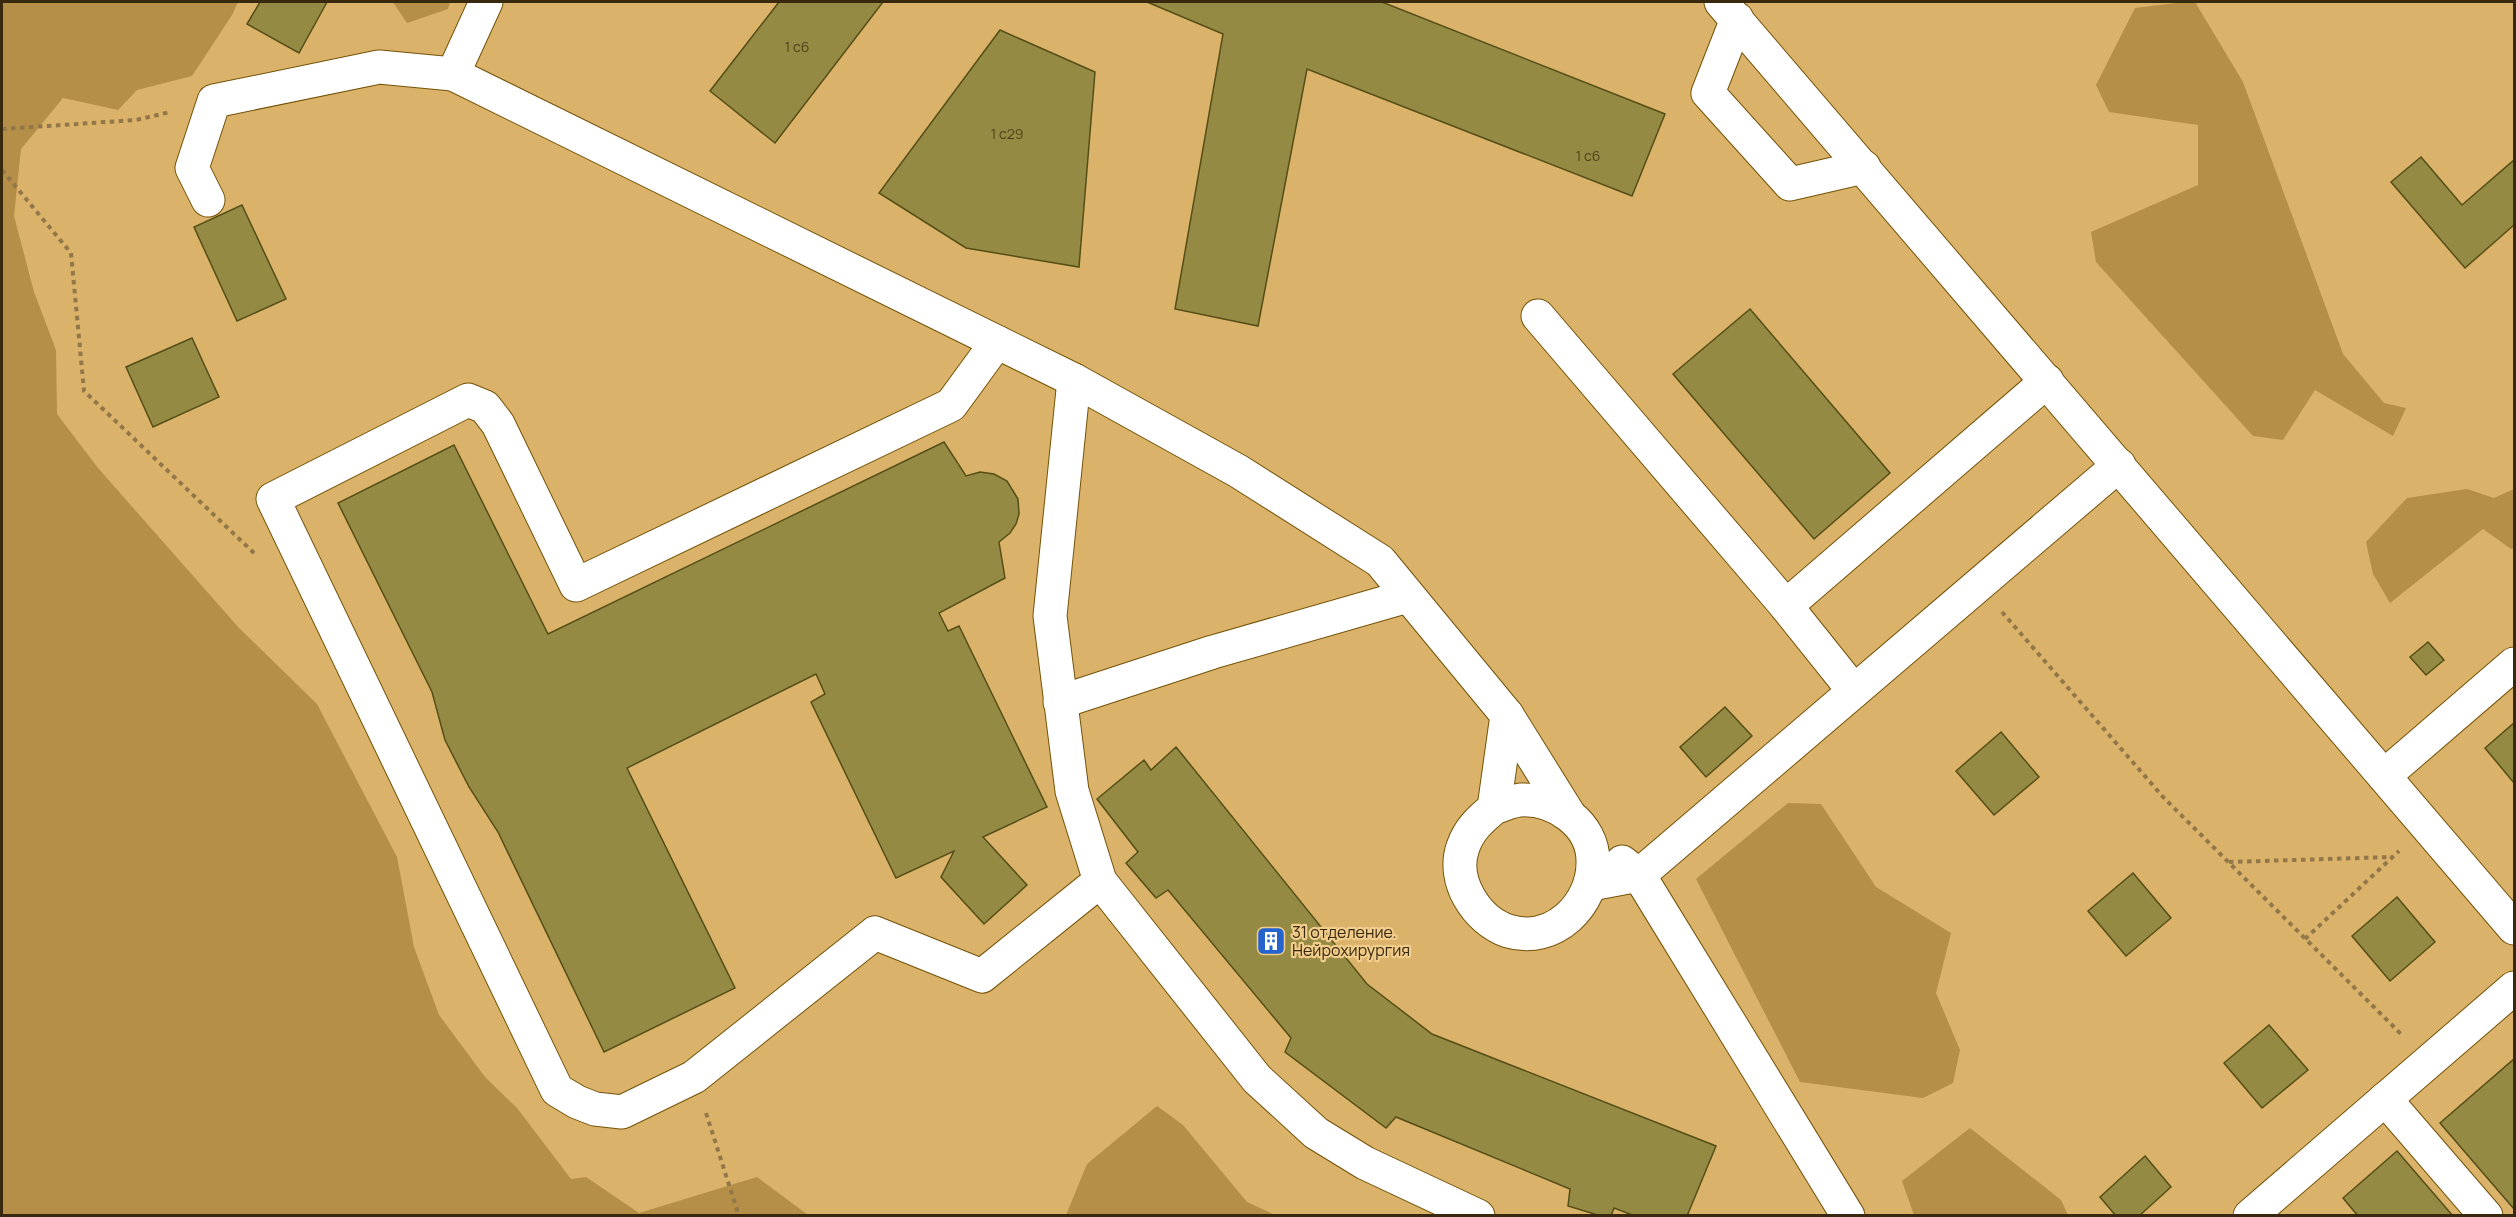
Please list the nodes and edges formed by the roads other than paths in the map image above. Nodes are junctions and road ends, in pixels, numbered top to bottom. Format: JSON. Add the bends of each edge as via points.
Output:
{"nodes":[{"id":1,"x":486,"y":2,"type":"edge"},
{"id":2,"x":1729,"y":10,"type":"edge"},
{"id":3,"x":453,"y":74,"type":"junction"},
{"id":4,"x":1864,"y":167,"type":"junction"},
{"id":5,"x":208,"y":200,"type":"dead end"},
{"id":6,"x":1538,"y":316,"type":"dead end"},
{"id":7,"x":997,"y":342,"type":"junction"},
{"id":8,"x":1074,"y":380,"type":"junction"},
{"id":9,"x":2047,"y":381,"type":"junction"},
{"id":10,"x":2119,"y":465,"type":"junction"},
{"id":11,"x":1408,"y":596,"type":"junction"},
{"id":12,"x":1786,"y":606,"type":"junction"},
{"id":13,"x":2514,"y":664,"type":"edge"},
{"id":14,"x":1854,"y":692,"type":"junction"},
{"id":15,"x":1060,"y":702,"type":"junction"},
{"id":16,"x":1507,"y":715,"type":"junction"},
{"id":17,"x":2384,"y":776,"type":"junction"},
{"id":18,"x":1494,"y":808,"type":"junction"},
{"id":19,"x":1577,"y":823,"type":"junction"},
{"id":20,"x":1639,"y":875,"type":"junction"},
{"id":21,"x":1100,"y":881,"type":"junction"},
{"id":22,"x":1591,"y":884,"type":"junction"},
{"id":23,"x":2514,"y":928,"type":"edge"},
{"id":24,"x":2514,"y":988,"type":"edge"},
{"id":25,"x":2385,"y":1099,"type":"junction"},
{"id":26,"x":1478,"y":1215,"type":"edge"},
{"id":27,"x":1848,"y":1215,"type":"edge"},
{"id":28,"x":2250,"y":1215,"type":"edge"},
{"id":29,"x":2486,"y":1215,"type":"edge"}],
"edges":[{"from":1,"to":3,"type":"lane"},
{"from":2,"to":4,"type":"lane"},
{"from":2,"to":4,"type":"lane","via":[[1708,93],[1790,184]]},
{"from":3,"to":5,"type":"lane","via":[[379,67],[214,101],[192,168]]},
{"from":3,"to":7,"type":"lane"},
{"from":4,"to":9,"type":"lane"},
{"from":6,"to":12,"type":"lane"},
{"from":7,"to":8,"type":"lane"},
{"from":7,"to":21,"type":"lane","via":[[951,405],[576,585],[498,424],[485,407],[468,400],[273,499],[557,1090],[577,1102],[622,1112],[694,1077],[875,933],[982,976]]},
{"from":8,"to":11,"type":"lane","via":[[1238,471],[1380,561]]},
{"from":8,"to":15,"type":"lane","via":[[1050,616]]},
{"from":9,"to":10,"type":"lane"},
{"from":9,"to":12,"type":"lane"},
{"from":10,"to":14,"type":"lane"},
{"from":10,"to":17,"type":"lane"},
{"from":11,"to":15,"type":"lane","via":[[1213,652]]},
{"from":11,"to":16,"type":"lane"},
{"from":12,"to":14,"type":"lane"},
{"from":13,"to":17,"type":"lane"},
{"from":14,"to":20,"type":"lane"},
{"from":15,"to":21,"type":"lane","via":[[1072,790]]},
{"from":16,"to":18,"type":"lane"},
{"from":16,"to":19,"type":"lane"},
{"from":17,"to":23,"type":"lane"},
{"from":18,"to":19,"type":"lane","via":[[1519,800],[1545,801]]},
{"from":18,"to":22,"type":"lane","via":[[1474,825],[1462,848],[1461,874],[1469,899],[1486,919],[1518,932],[1535,933],[1560,925],[1580,907]]},
{"from":19,"to":20,"type":"lane"},
{"from":19,"to":22,"type":"lane","via":[[1593,858]]},
{"from":20,"to":22,"type":"lane"},
{"from":20,"to":27,"type":"lane"},
{"from":21,"to":26,"type":"lane","via":[[1257,1079],[1316,1133],[1365,1163]]},
{"from":24,"to":25,"type":"lane"},
{"from":25,"to":28,"type":"lane"},
{"from":25,"to":29,"type":"lane"}]}
